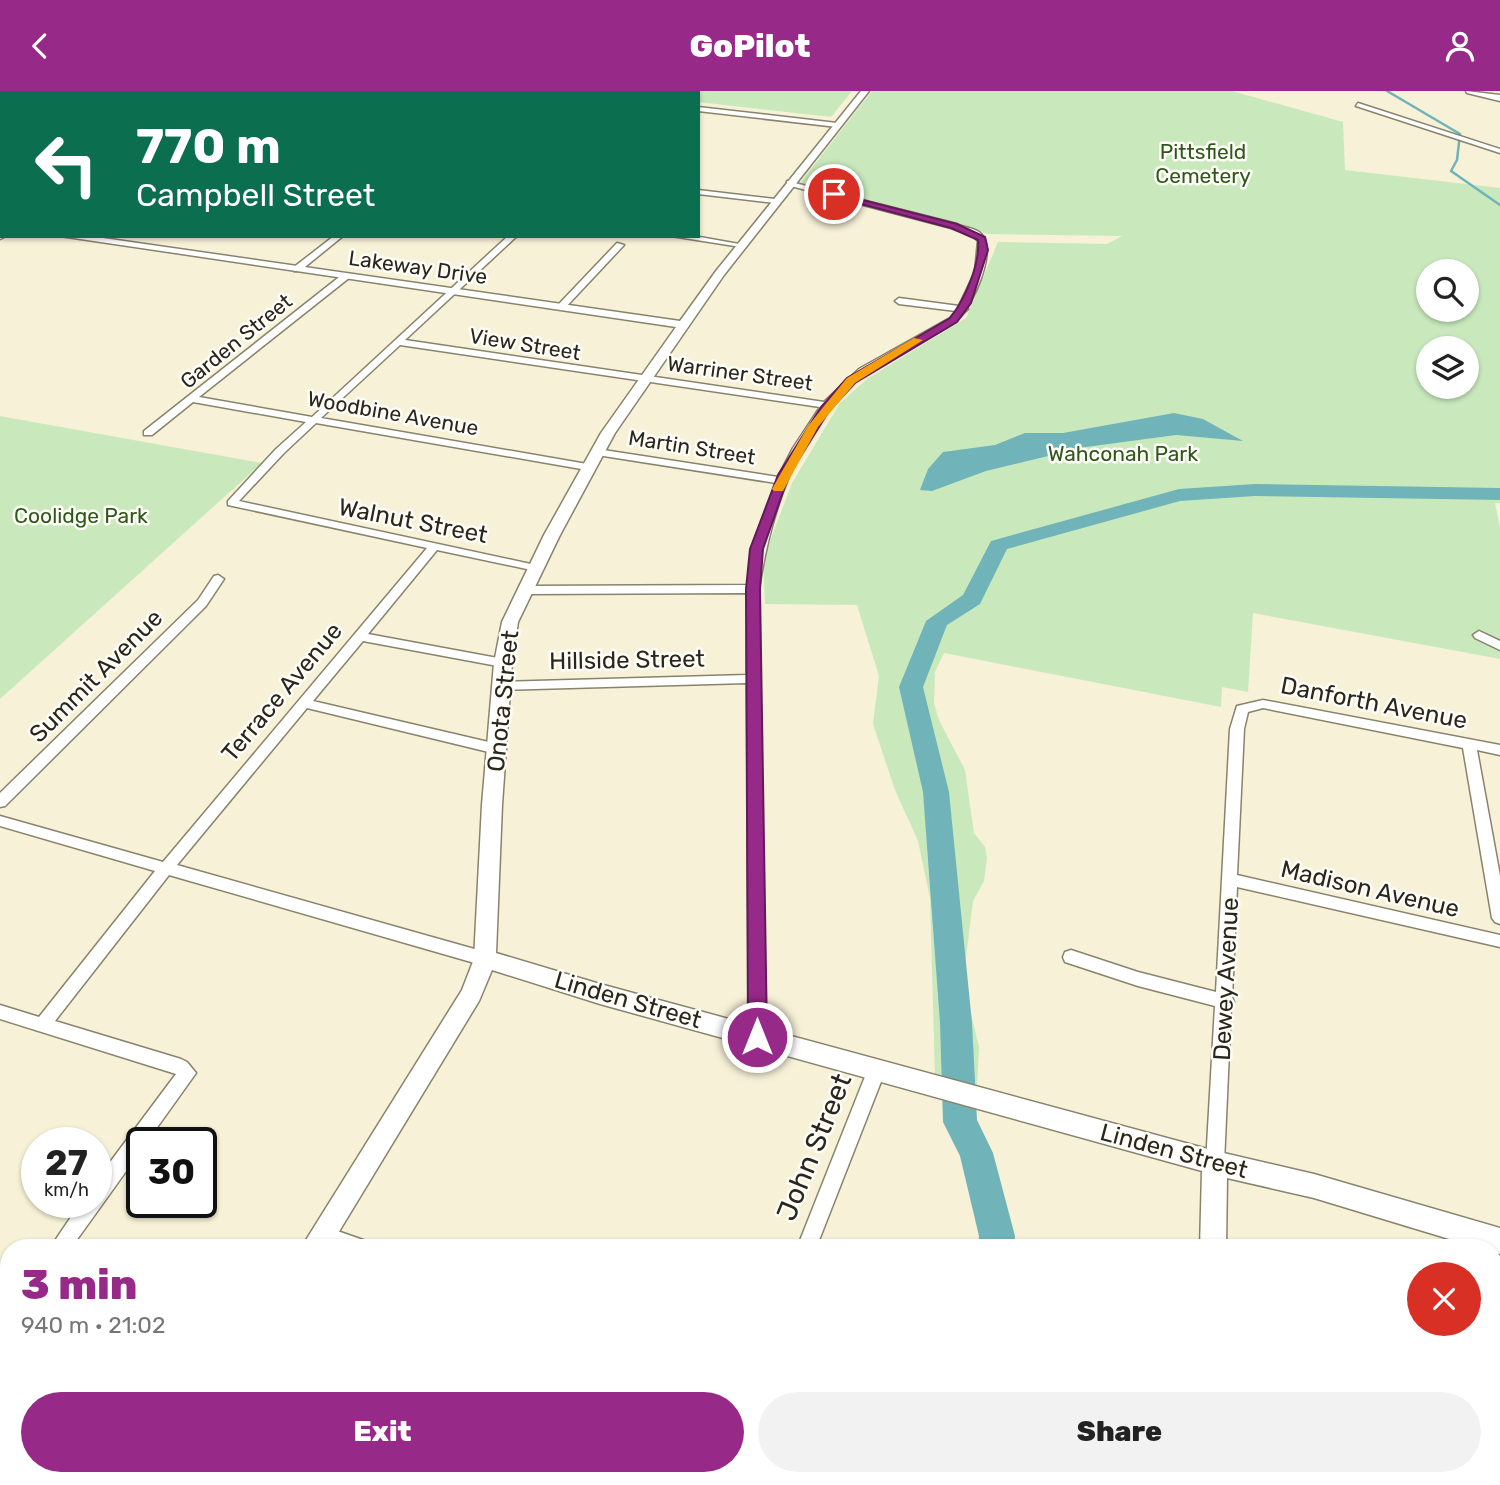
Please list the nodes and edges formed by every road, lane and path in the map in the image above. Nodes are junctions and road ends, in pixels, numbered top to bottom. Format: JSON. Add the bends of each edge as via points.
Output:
{"nodes":[{"id":1,"x":865,"y":91,"type":"edge"},
{"id":2,"x":1470,"y":91,"type":"edge"},
{"id":3,"x":1500,"y":98,"type":"edge"},
{"id":4,"x":1358,"y":105,"type":"dead end"},
{"id":5,"x":700,"y":109,"type":"edge"},
{"id":6,"x":837,"y":125,"type":"junction"},
{"id":7,"x":1500,"y":151,"type":"edge"},
{"id":8,"x":790,"y":183,"type":"junction"},
{"id":9,"x":700,"y":191,"type":"edge"},
{"id":10,"x":775,"y":201,"type":"junction"},
{"id":11,"x":79,"y":238,"type":"edge"},
{"id":12,"x":337,"y":238,"type":"edge"},
{"id":13,"x":511,"y":238,"type":"edge"},
{"id":14,"x":689,"y":238,"type":"edge"},
{"id":15,"x":621,"y":245,"type":"dead end"},
{"id":16,"x":741,"y":245,"type":"junction"},
{"id":17,"x":297,"y":269,"type":"junction"},
{"id":18,"x":346,"y":276,"type":"junction"},
{"id":19,"x":452,"y":291,"type":"junction"},
{"id":20,"x":899,"y":301,"type":"dead end"},
{"id":21,"x":561,"y":307,"type":"junction"},
{"id":22,"x":964,"y":309,"type":"junction"},
{"id":23,"x":684,"y":325,"type":"junction"},
{"id":24,"x":398,"y":342,"type":"junction"},
{"id":25,"x":646,"y":380,"type":"junction"},
{"id":26,"x":192,"y":399,"type":"junction"},
{"id":27,"x":828,"y":405,"type":"junction"},
{"id":28,"x":313,"y":419,"type":"junction"},
{"id":29,"x":148,"y":433,"type":"dead end"},
{"id":30,"x":592,"y":460,"type":"junction"},
{"id":31,"x":781,"y":481,"type":"junction"},
{"id":32,"x":435,"y":546,"type":"junction"},
{"id":33,"x":537,"y":568,"type":"junction"},
{"id":34,"x":218,"y":579,"type":"dead end"},
{"id":35,"x":753,"y":589,"type":"junction"},
{"id":36,"x":526,"y":590,"type":"junction"},
{"id":37,"x":1479,"y":635,"type":"dead end"},
{"id":38,"x":358,"y":636,"type":"junction"},
{"id":39,"x":1500,"y":646,"type":"edge"},
{"id":40,"x":503,"y":663,"type":"junction"},
{"id":41,"x":754,"y":680,"type":"junction"},
{"id":42,"x":502,"y":686,"type":"junction"},
{"id":43,"x":303,"y":703,"type":"junction"},
{"id":44,"x":1241,"y":710,"type":"joint"},
{"id":45,"x":1469,"y":744,"type":"junction"},
{"id":46,"x":497,"y":749,"type":"junction"},
{"id":47,"x":1500,"y":750,"type":"edge"},
{"id":48,"x":0,"y":801,"type":"edge"},
{"id":49,"x":0,"y":821,"type":"edge"},
{"id":50,"x":166,"y":868,"type":"junction"},
{"id":51,"x":1231,"y":880,"type":"junction"},
{"id":52,"x":1500,"y":918,"type":"edge"},
{"id":53,"x":1500,"y":941,"type":"edge"},
{"id":54,"x":1071,"y":957,"type":"dead end"},
{"id":55,"x":485,"y":959,"type":"junction"},
{"id":56,"x":1226,"y":1002,"type":"junction"},
{"id":57,"x":0,"y":1012,"type":"edge"},
{"id":58,"x":42,"y":1025,"type":"junction"},
{"id":59,"x":757,"y":1037,"type":"junction"},
{"id":60,"x":877,"y":1069,"type":"junction"},
{"id":61,"x":1215,"y":1163,"type":"junction"},
{"id":62,"x":112,"y":1174,"type":"edge"},
{"id":63,"x":81,"y":1218,"type":"edge"},
{"id":64,"x":65,"y":1239,"type":"edge"},
{"id":65,"x":319,"y":1239,"type":"edge"},
{"id":66,"x":810,"y":1239,"type":"edge"},
{"id":67,"x":1213,"y":1239,"type":"edge"},
{"id":68,"x":1493,"y":1239,"type":"edge"}],
"edges":[{"from":1,"to":6,"type":"street","name":"Onota Street"},
{"from":2,"to":3,"type":"street"},
{"from":4,"to":7,"type":"street"},
{"from":5,"to":6,"type":"street"},
{"from":6,"to":8,"type":"street","name":"Onota Street"},
{"from":8,"to":10,"type":"street","name":"Onota Street"},
{"from":8,"to":22,"type":"street","via":[[954,226],[985,239]]},
{"from":9,"to":10,"type":"street"},
{"from":10,"to":16,"type":"street","name":"Onota Street"},
{"from":11,"to":17,"type":"street","name":"Lakeway Drive"},
{"from":12,"to":17,"type":"street"},
{"from":13,"to":19,"type":"street"},
{"from":14,"to":16,"type":"street"},
{"from":15,"to":21,"type":"street"},
{"from":16,"to":23,"type":"street","name":"Onota Street"},
{"from":17,"to":18,"type":"street","name":"Lakeway Drive"},
{"from":18,"to":19,"type":"street","name":"Lakeway Drive"},
{"from":18,"to":26,"type":"street","name":"Garden Street"},
{"from":19,"to":21,"type":"street","name":"Lakeway Drive"},
{"from":19,"to":24,"type":"street"},
{"from":20,"to":22,"type":"street"},
{"from":21,"to":23,"type":"street","name":"Lakeway Drive"},
{"from":22,"to":27,"type":"street","via":[[851,380]]},
{"from":23,"to":25,"type":"street","name":"Onota Street"},
{"from":24,"to":25,"type":"street","name":"View Street"},
{"from":24,"to":28,"type":"street"},
{"from":25,"to":27,"type":"street","name":"Warriner Street","via":[[730,388]]},
{"from":25,"to":30,"type":"street","name":"Onota Street"},
{"from":26,"to":28,"type":"street","name":"Woodbine Avenue"},
{"from":26,"to":29,"type":"street","name":"Garden Street"},
{"from":27,"to":31,"type":"street"},
{"from":28,"to":30,"type":"street","name":"Woodbine Avenue"},
{"from":28,"to":32,"type":"street","name":"Walnut Street","via":[[232,503]]},
{"from":30,"to":31,"type":"street","name":"Martin Street"},
{"from":30,"to":33,"type":"street","name":"Onota Street"},
{"from":31,"to":35,"type":"street","via":[[757,549]]},
{"from":32,"to":33,"type":"street","name":"Walnut Street"},
{"from":32,"to":38,"type":"street","name":"Terrace Avenue"},
{"from":33,"to":36,"type":"street","name":"Onota Street"},
{"from":34,"to":48,"type":"street","name":"Summit Avenue","via":[[202,603],[159,647]]},
{"from":35,"to":36,"type":"street"},
{"from":35,"to":41,"type":"street"},
{"from":36,"to":40,"type":"street","name":"Onota Street","via":[[510,622]]},
{"from":37,"to":39,"type":"street"},
{"from":38,"to":40,"type":"street"},
{"from":38,"to":43,"type":"street","name":"Terrace Avenue"},
{"from":40,"to":42,"type":"street","name":"Onota Street"},
{"from":41,"to":42,"type":"street","name":"Hillside Street"},
{"from":41,"to":59,"type":"street"},
{"from":42,"to":46,"type":"street","name":"Onota Street"},
{"from":43,"to":46,"type":"street"},
{"from":43,"to":50,"type":"street","name":"Terrace Avenue"},
{"from":44,"to":45,"type":"street","name":"Danforth Avenue","via":[[1263,704]]},
{"from":44,"to":51,"type":"street","name":"Dewey Avenue"},
{"from":45,"to":47,"type":"street","name":"Danforth Avenue"},
{"from":45,"to":52,"type":"street"},
{"from":46,"to":55,"type":"street","name":"Onota Street"},
{"from":49,"to":50,"type":"street","name":"Linden Street"},
{"from":50,"to":55,"type":"street","name":"Linden Street"},
{"from":50,"to":58,"type":"street","name":"Terrace Avenue"},
{"from":51,"to":53,"type":"street","name":"Madison Avenue"},
{"from":51,"to":56,"type":"street","name":"Dewey Avenue"},
{"from":54,"to":56,"type":"street"},
{"from":55,"to":59,"type":"street","name":"Linden Street"},
{"from":55,"to":65,"type":"street","name":"Onota Street","via":[[471,994]]},
{"from":56,"to":61,"type":"street","name":"Dewey Avenue"},
{"from":57,"to":58,"type":"street"},
{"from":58,"to":62,"type":"street","via":[[124,1047],[187,1073]]},
{"from":59,"to":60,"type":"street","name":"Linden Street"},
{"from":60,"to":61,"type":"street","name":"Linden Street"},
{"from":60,"to":66,"type":"street","name":"John Street"},
{"from":61,"to":67,"type":"street","name":"Dewey Avenue"},
{"from":61,"to":68,"type":"street","name":"Linden Street","via":[[1314,1186]]},
{"from":63,"to":64,"type":"street"}]}
